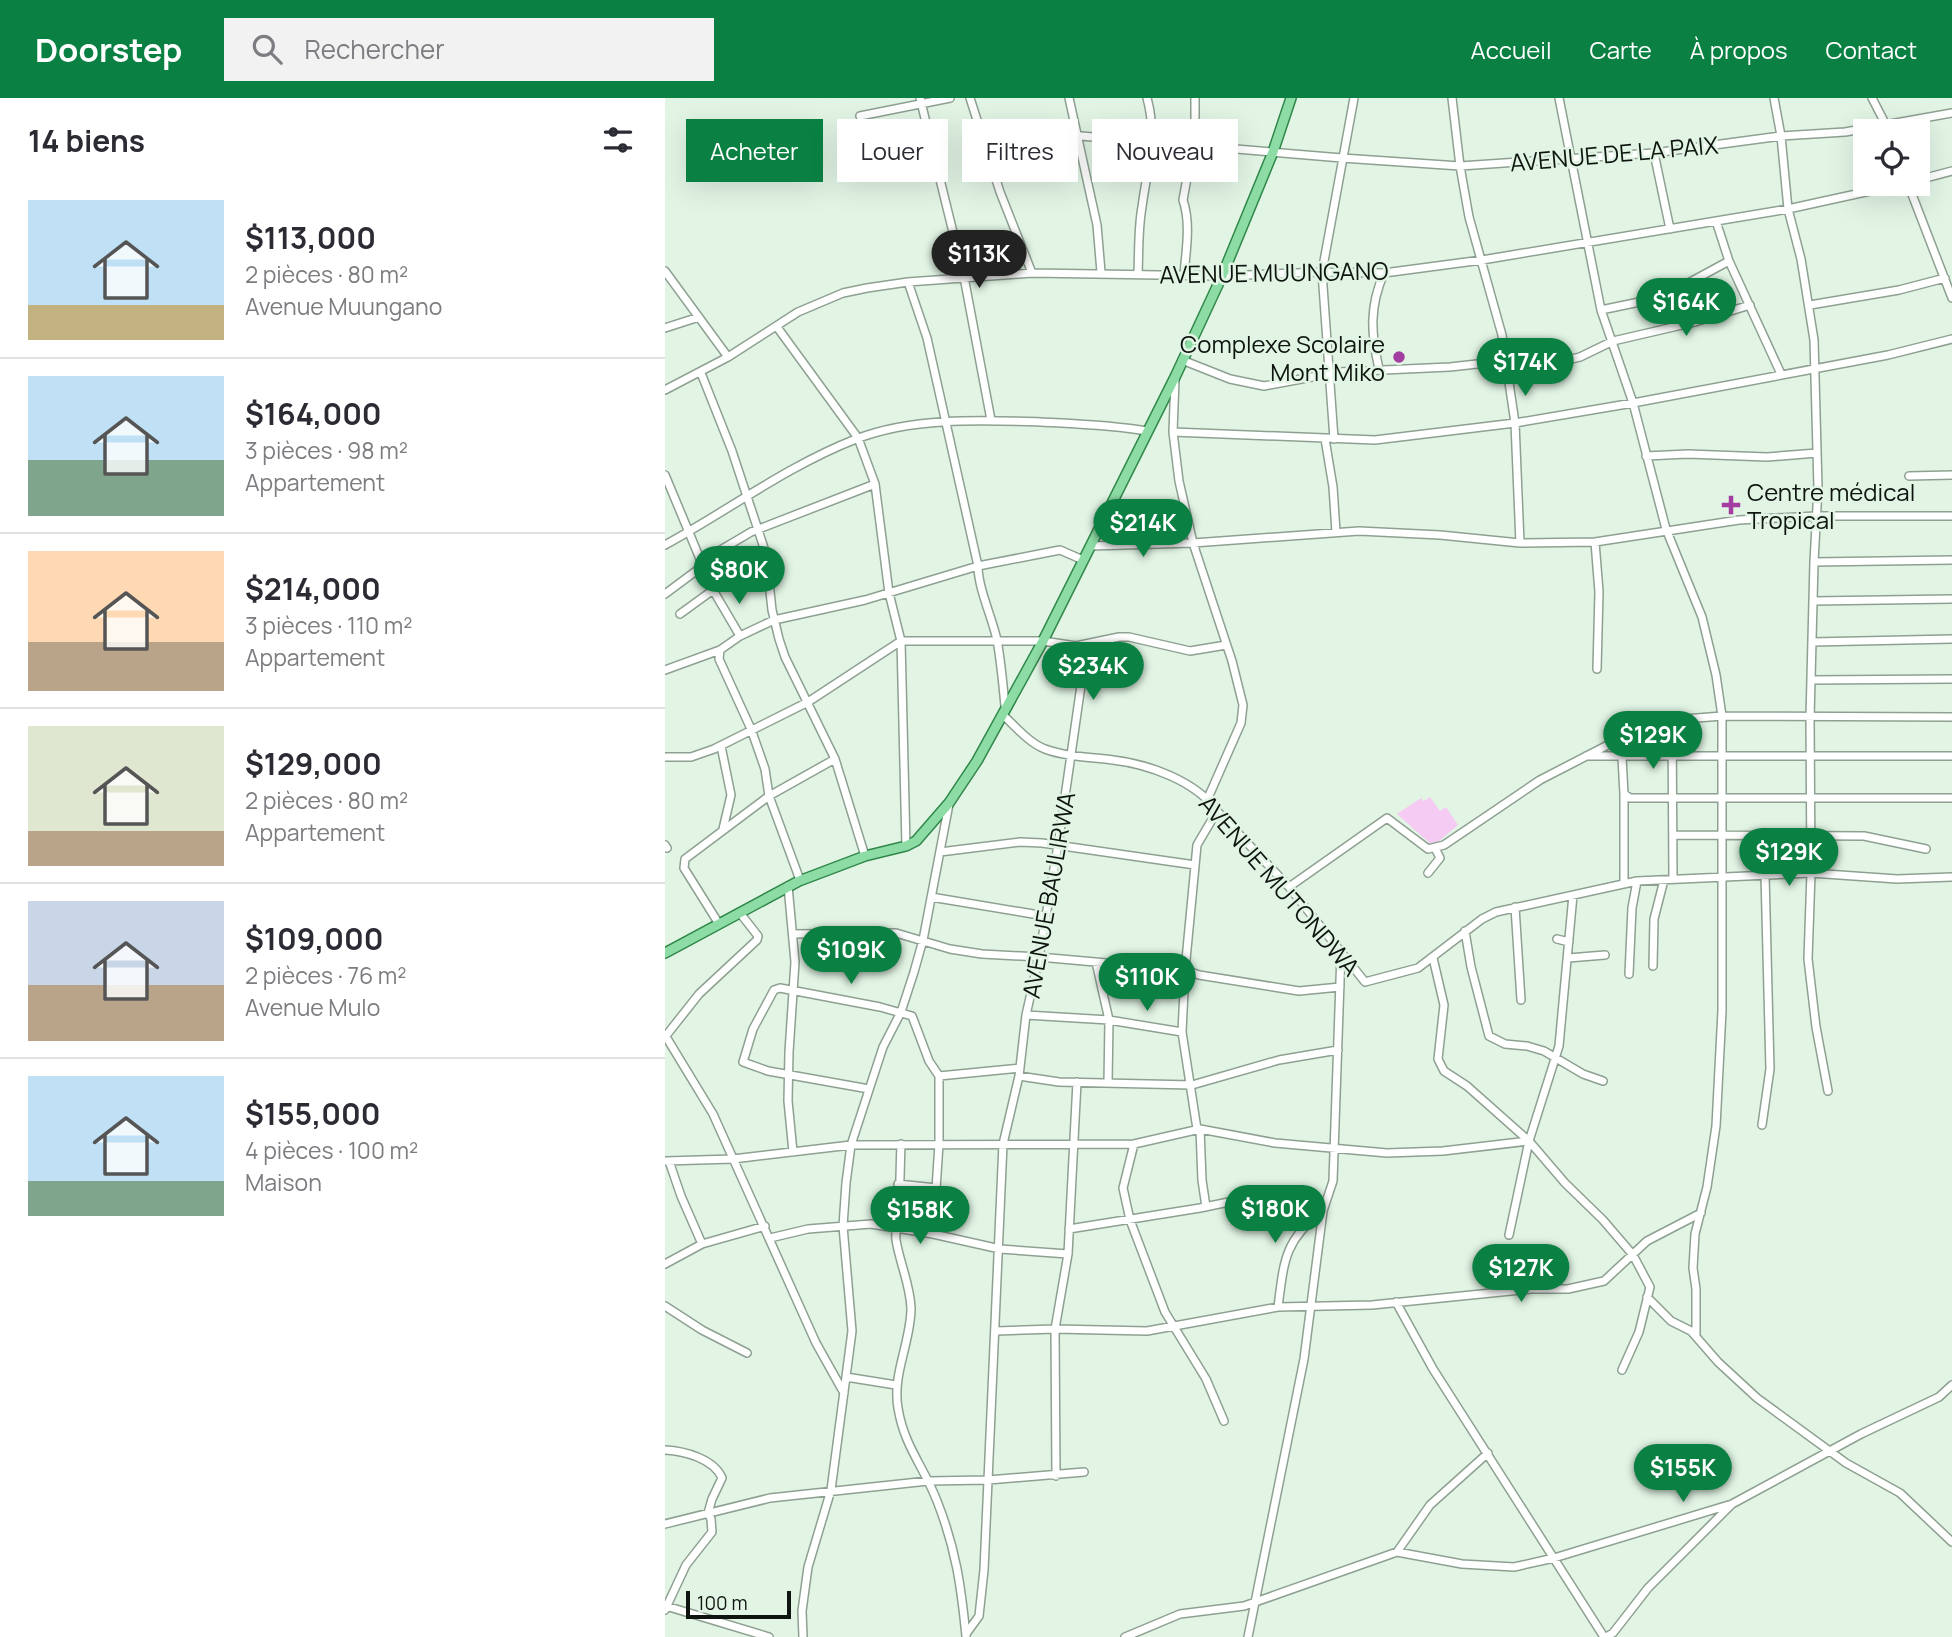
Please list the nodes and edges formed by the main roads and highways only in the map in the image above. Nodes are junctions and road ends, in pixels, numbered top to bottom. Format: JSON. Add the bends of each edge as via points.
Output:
{"nodes":[{"id":1,"x":1291,"y":98,"type":"edge"},
{"id":2,"x":665,"y":953,"type":"edge"}],
"edges":[{"from":1,"to":2,"type":"main road","via":[[1222,276],[1176,374],[1043,641],[949,803],[916,841],[800,880]]}]}
